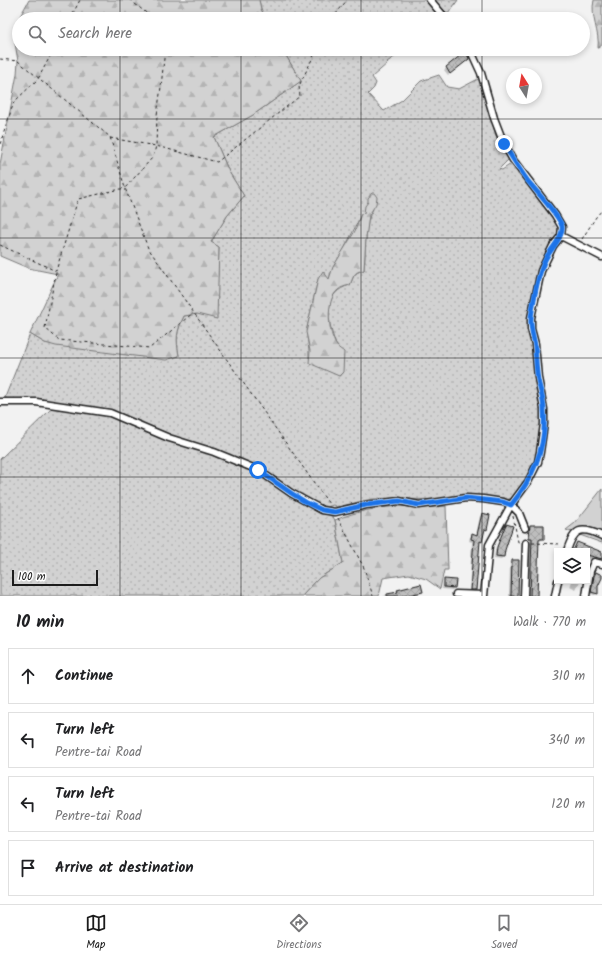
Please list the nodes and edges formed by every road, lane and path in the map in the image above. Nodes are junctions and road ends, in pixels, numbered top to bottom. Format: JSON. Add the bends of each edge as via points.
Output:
{"nodes":[{"id":1,"x":80,"y":0,"type":"edge"},
{"id":2,"x":130,"y":0,"type":"edge"},
{"id":3,"x":347,"y":0,"type":"edge"},
{"id":4,"x":430,"y":0,"type":"edge"},
{"id":5,"x":74,"y":12,"type":"edge"},
{"id":6,"x":145,"y":12,"type":"edge"},
{"id":7,"x":338,"y":12,"type":"edge"},
{"id":8,"x":440,"y":12,"type":"edge"},
{"id":9,"x":50,"y":56,"type":"edge"},
{"id":10,"x":164,"y":56,"type":"edge"},
{"id":11,"x":314,"y":56,"type":"edge"},
{"id":12,"x":473,"y":56,"type":"edge"},
{"id":13,"x":0,"y":59,"type":"edge"},
{"id":14,"x":38,"y":79,"type":"junction"},
{"id":15,"x":110,"y":138,"type":"junction"},
{"id":16,"x":0,"y":144,"type":"edge"},
{"id":17,"x":156,"y":146,"type":"junction"},
{"id":18,"x":125,"y":188,"type":"junction"},
{"id":19,"x":602,"y":210,"type":"edge"},
{"id":20,"x":561,"y":236,"type":"junction"},
{"id":21,"x":581,"y":242,"type":"dead end"},
{"id":22,"x":0,"y":245,"type":"edge"},
{"id":23,"x":602,"y":257,"type":"edge"},
{"id":24,"x":56,"y":271,"type":"junction"},
{"id":25,"x":194,"y":312,"type":"junction"},
{"id":26,"x":0,"y":402,"type":"edge"},
{"id":27,"x":511,"y":505,"type":"junction"},
{"id":28,"x":335,"y":512,"type":"junction"},
{"id":29,"x":525,"y":528,"type":"dead end"},
{"id":30,"x":602,"y":536,"type":"edge"},
{"id":31,"x":526,"y":543,"type":"junction"},
{"id":32,"x":569,"y":544,"type":"junction"},
{"id":33,"x":568,"y":548,"type":"edge"},
{"id":34,"x":590,"y":560,"type":"edge"},
{"id":35,"x":594,"y":562,"type":"junction"},
{"id":36,"x":602,"y":564,"type":"edge"},
{"id":37,"x":557,"y":584,"type":"edge"},
{"id":38,"x":456,"y":594,"type":"dead end"},
{"id":39,"x":373,"y":596,"type":"edge"},
{"id":40,"x":484,"y":596,"type":"edge"},
{"id":41,"x":524,"y":596,"type":"edge"},
{"id":42,"x":555,"y":596,"type":"edge"},
{"id":43,"x":586,"y":596,"type":"edge"}],
"edges":[{"from":1,"to":5,"type":"path"},
{"from":2,"to":6,"type":"path"},
{"from":3,"to":7,"type":"path"},
{"from":4,"to":8,"type":"street"},
{"from":9,"to":14,"type":"path"},
{"from":10,"to":17,"type":"path"},
{"from":11,"to":17,"type":"path","via":[[299,86],[300,96],[217,162]]},
{"from":12,"to":20,"type":"street","via":[[504,144],[513,160],[559,220],[562,227]]},
{"from":13,"to":14,"type":"path","via":[[18,61]]},
{"from":14,"to":15,"type":"path"},
{"from":14,"to":16,"type":"path","via":[[14,102]]},
{"from":15,"to":17,"type":"path"},
{"from":15,"to":18,"type":"path"},
{"from":17,"to":18,"type":"path","via":[[154,157]]},
{"from":18,"to":24,"type":"path","via":[[78,199]]},
{"from":18,"to":25,"type":"path","via":[[148,248]]},
{"from":19,"to":21,"type":"path"},
{"from":20,"to":23,"type":"street"},
{"from":20,"to":27,"type":"street","via":[[541,271],[530,318],[544,409],[538,462],[528,482]]},
{"from":22,"to":24,"type":"path"},
{"from":24,"to":25,"type":"path","via":[[45,328],[59,340],[150,348]]},
{"from":25,"to":28,"type":"path"},
{"from":26,"to":28,"type":"street","via":[[36,402],[110,413],[169,438],[214,452],[258,470],[302,500],[322,510]]},
{"from":27,"to":28,"type":"street","via":[[466,498],[419,505],[399,501]]},
{"from":27,"to":29,"type":"street","via":[[519,513]]},
{"from":27,"to":31,"type":"path","via":[[518,542]]},
{"from":27,"to":40,"type":"street","via":[[489,545]]},
{"from":28,"to":39,"type":"path","via":[[364,568]]},
{"from":30,"to":32,"type":"street","via":[[589,530],[581,530],[573,535]]},
{"from":31,"to":32,"type":"path"},
{"from":31,"to":41,"type":"street"},
{"from":32,"to":33,"type":"street"},
{"from":34,"to":35,"type":"street"},
{"from":35,"to":36,"type":"street"},
{"from":35,"to":43,"type":"street"},
{"from":37,"to":42,"type":"street"},
{"from":38,"to":40,"type":"street"}]}
